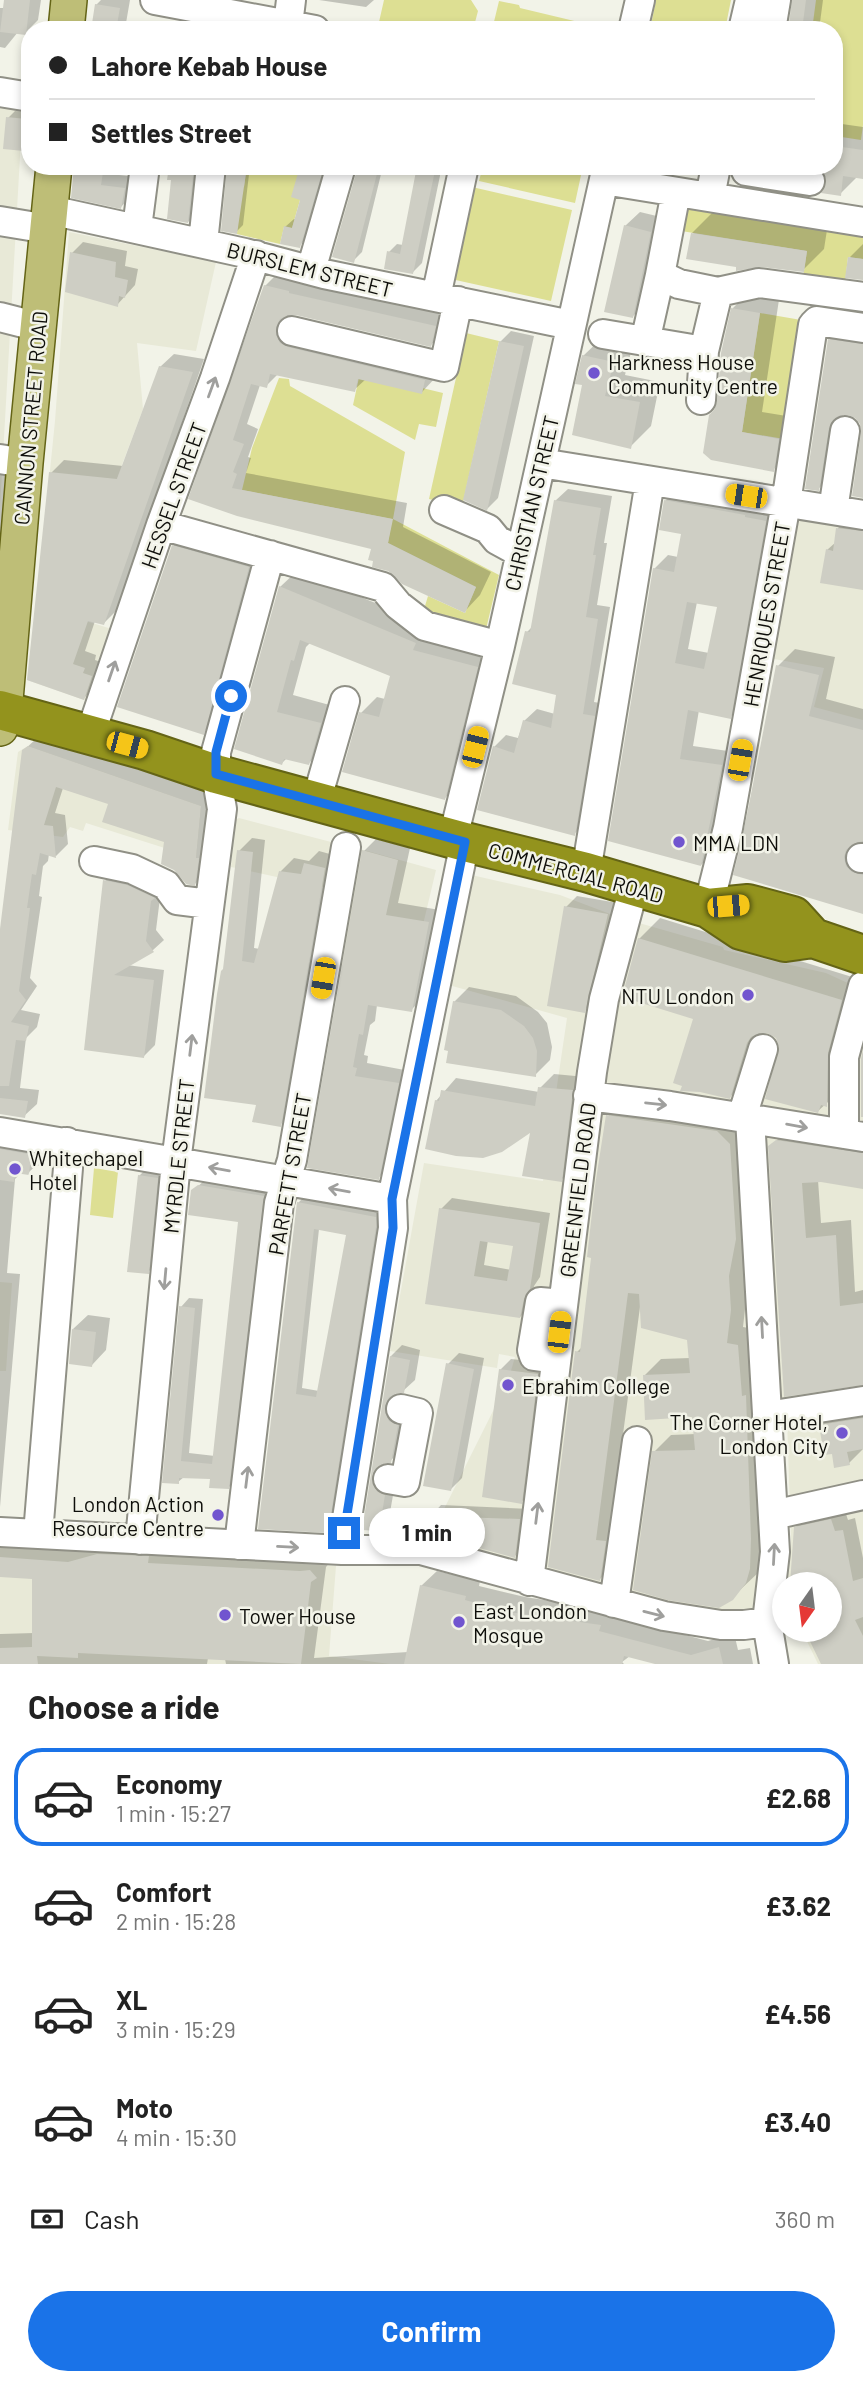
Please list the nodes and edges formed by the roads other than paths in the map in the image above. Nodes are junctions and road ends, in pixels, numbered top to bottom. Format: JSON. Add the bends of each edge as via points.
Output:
{"nodes":[{"id":1,"x":68,"y":0,"type":"edge"},
{"id":2,"x":155,"y":0,"type":"edge"},
{"id":3,"x":640,"y":0,"type":"edge"},
{"id":4,"x":750,"y":0,"type":"edge"},
{"id":5,"x":776,"y":0,"type":"edge"},
{"id":6,"x":298,"y":18,"type":"edge"},
{"id":7,"x":67,"y":21,"type":"edge"},
{"id":8,"x":225,"y":21,"type":"edge"},
{"id":9,"x":636,"y":21,"type":"edge"},
{"id":10,"x":746,"y":21,"type":"edge"},
{"id":11,"x":772,"y":21,"type":"edge"},
{"id":12,"x":0,"y":92,"type":"edge"},
{"id":13,"x":21,"y":96,"type":"edge"},
{"id":14,"x":53,"y":175,"type":"edge"},
{"id":15,"x":144,"y":175,"type":"edge"},
{"id":16,"x":210,"y":175,"type":"edge"},
{"id":17,"x":338,"y":175,"type":"edge"},
{"id":18,"x":463,"y":175,"type":"edge"},
{"id":19,"x":605,"y":175,"type":"edge"},
{"id":20,"x":612,"y":175,"type":"edge"},
{"id":21,"x":714,"y":175,"type":"edge"},
{"id":22,"x":746,"y":175,"type":"edge"},
{"id":23,"x":778,"y":175,"type":"edge"},
{"id":24,"x":810,"y":181,"type":"dead end"},
{"id":25,"x":676,"y":192,"type":"junction"},
{"id":26,"x":710,"y":197,"type":"junction"},
{"id":27,"x":739,"y":202,"type":"junction"},
{"id":28,"x":49,"y":220,"type":"junction"},
{"id":29,"x":0,"y":221,"type":"edge"},
{"id":30,"x":863,"y":222,"type":"edge"},
{"id":31,"x":136,"y":229,"type":"junction"},
{"id":32,"x":202,"y":243,"type":"junction"},
{"id":33,"x":256,"y":255,"type":"junction"},
{"id":34,"x":311,"y":270,"type":"junction"},
{"id":35,"x":660,"y":275,"type":"junction"},
{"id":36,"x":718,"y":292,"type":"junction"},
{"id":37,"x":863,"y":297,"type":"edge"},
{"id":38,"x":447,"y":299,"type":"junction"},
{"id":39,"x":0,"y":317,"type":"edge"},
{"id":40,"x":571,"y":326,"type":"junction"},
{"id":41,"x":39,"y":327,"type":"junction"},
{"id":42,"x":863,"y":328,"type":"edge"},
{"id":43,"x":292,"y":331,"type":"dead end"},
{"id":44,"x":603,"y":334,"type":"dead end"},
{"id":45,"x":645,"y":342,"type":"junction"},
{"id":46,"x":704,"y":351,"type":"junction"},
{"id":47,"x":701,"y":400,"type":"dead end"},
{"id":48,"x":845,"y":431,"type":"dead end"},
{"id":49,"x":13,"y":461,"type":"edge"},
{"id":50,"x":541,"y":463,"type":"junction"},
{"id":51,"x":650,"y":481,"type":"junction"},
{"id":52,"x":786,"y":503,"type":"junction"},
{"id":53,"x":444,"y":510,"type":"dead end"},
{"id":54,"x":833,"y":510,"type":"junction"},
{"id":55,"x":863,"y":515,"type":"edge"},
{"id":56,"x":161,"y":525,"type":"junction"},
{"id":57,"x":519,"y":552,"type":"junction"},
{"id":58,"x":270,"y":555,"type":"junction"},
{"id":59,"x":500,"y":646,"type":"junction"},
{"id":60,"x":345,"y":701,"type":"dead end"},
{"id":61,"x":2,"y":717,"type":"edge"},
{"id":62,"x":90,"y":735,"type":"junction"},
{"id":63,"x":216,"y":774,"type":"junction"},
{"id":64,"x":316,"y":802,"type":"junction"},
{"id":65,"x":459,"y":840,"type":"junction"},
{"id":66,"x":346,"y":847,"type":"dead end"},
{"id":67,"x":94,"y":860,"type":"dead end"},
{"id":68,"x":586,"y":872,"type":"junction"},
{"id":69,"x":634,"y":887,"type":"junction"},
{"id":70,"x":209,"y":904,"type":"junction"},
{"id":71,"x":708,"y":908,"type":"junction"},
{"id":72,"x":863,"y":955,"type":"edge"},
{"id":73,"x":863,"y":986,"type":"edge"},
{"id":74,"x":763,"y":1049,"type":"dead end"},
{"id":75,"x":588,"y":1096,"type":"junction"},
{"id":76,"x":746,"y":1118,"type":"junction"},
{"id":77,"x":0,"y":1132,"type":"edge"},
{"id":78,"x":853,"y":1136,"type":"edge"},
{"id":79,"x":67,"y":1142,"type":"junction"},
{"id":80,"x":176,"y":1162,"type":"junction"},
{"id":81,"x":286,"y":1181,"type":"junction"},
{"id":82,"x":392,"y":1199,"type":"junction"},
{"id":83,"x":863,"y":1401,"type":"edge"},
{"id":84,"x":381,"y":1404,"type":"junction"},
{"id":85,"x":767,"y":1416,"type":"junction"},
{"id":86,"x":637,"y":1441,"type":"dead end"},
{"id":87,"x":368,"y":1475,"type":"junction"},
{"id":88,"x":863,"y":1495,"type":"edge"},
{"id":89,"x":773,"y":1515,"type":"junction"},
{"id":90,"x":39,"y":1526,"type":"junction"},
{"id":91,"x":0,"y":1532,"type":"edge"},
{"id":92,"x":140,"y":1539,"type":"junction"},
{"id":93,"x":239,"y":1545,"type":"junction"},
{"id":94,"x":342,"y":1549,"type":"junction"},
{"id":95,"x":529,"y":1581,"type":"junction"},
{"id":96,"x":614,"y":1603,"type":"junction"},
{"id":97,"x":767,"y":1622,"type":"junction"},
{"id":98,"x":774,"y":1664,"type":"edge"}],
"edges":[{"from":1,"to":7,"type":"main road"},
{"from":2,"to":8,"type":"street"},
{"from":3,"to":9,"type":"street"},
{"from":4,"to":10,"type":"street"},
{"from":5,"to":11,"type":"street"},
{"from":6,"to":8,"type":"street"},
{"from":12,"to":13,"type":"street"},
{"from":14,"to":28,"type":"main road","name":"CANNON STREET ROAD"},
{"from":15,"to":31,"type":"street"},
{"from":16,"to":32,"type":"street"},
{"from":17,"to":34,"type":"street"},
{"from":18,"to":38,"type":"street"},
{"from":19,"to":40,"type":"street","name":"CHRISTIAN STREET"},
{"from":20,"to":25,"type":"street"},
{"from":21,"to":26,"type":"street"},
{"from":22,"to":27,"type":"street"},
{"from":23,"to":24,"type":"street"},
{"from":25,"to":26,"type":"street"},
{"from":25,"to":35,"type":"street"},
{"from":26,"to":27,"type":"street"},
{"from":27,"to":30,"type":"street"},
{"from":28,"to":29,"type":"street","name":"BURSLEM STREET"},
{"from":28,"to":31,"type":"street","name":"BURSLEM STREET"},
{"from":28,"to":41,"type":"main road","name":"CANNON STREET ROAD"},
{"from":31,"to":32,"type":"street","name":"BURSLEM STREET"},
{"from":32,"to":33,"type":"street","name":"BURSLEM STREET"},
{"from":33,"to":34,"type":"street","name":"BURSLEM STREET"},
{"from":56,"to":33,"type":"street","name":"HESSEL STREET","one_way":true},
{"from":34,"to":38,"type":"street","name":"BURSLEM STREET"},
{"from":35,"to":36,"type":"street"},
{"from":35,"to":45,"type":"street"},
{"from":36,"to":37,"type":"street","via":[[759,283]]},
{"from":36,"to":46,"type":"street"},
{"from":38,"to":40,"type":"street","name":"BURSLEM STREET"},
{"from":38,"to":43,"type":"street","via":[[442,378]]},
{"from":39,"to":41,"type":"street"},
{"from":40,"to":50,"type":"street","name":"CHRISTIAN STREET"},
{"from":41,"to":49,"type":"main road","name":"CANNON STREET ROAD"},
{"from":42,"to":52,"type":"street","name":"HENRIQUES STREET","via":[[817,321],[813,326]]},
{"from":44,"to":45,"type":"street"},
{"from":45,"to":46,"type":"street"},
{"from":46,"to":47,"type":"street"},
{"from":48,"to":54,"type":"street"},
{"from":49,"to":61,"type":"main road","name":"CANNON STREET ROAD"},
{"from":50,"to":51,"type":"street"},
{"from":50,"to":57,"type":"street","name":"CHRISTIAN STREET"},
{"from":51,"to":52,"type":"street"},
{"from":51,"to":68,"type":"street"},
{"from":52,"to":54,"type":"street"},
{"from":52,"to":71,"type":"street","name":"HENRIQUES STREET","via":[[728,828]]},
{"from":53,"to":57,"type":"street","via":[[488,529]]},
{"from":54,"to":55,"type":"street"},
{"from":56,"to":58,"type":"street"},
{"from":62,"to":56,"type":"street","name":"HESSEL STREET","one_way":true},
{"from":57,"to":59,"type":"street","name":"CHRISTIAN STREET"},
{"from":58,"to":59,"type":"street","via":[[383,587],[425,626]]},
{"from":58,"to":63,"type":"street","name":"MYRDLE STREET","via":[[216,752]]},
{"from":59,"to":65,"type":"street","name":"CHRISTIAN STREET"},
{"from":60,"to":64,"type":"street"},
{"from":61,"to":62,"type":"highway","name":"COMMERCIAL ROAD"},
{"from":62,"to":63,"type":"highway","name":"COMMERCIAL ROAD"},
{"from":63,"to":64,"type":"highway","name":"COMMERCIAL ROAD"},
{"from":63,"to":70,"type":"street","name":"MYRDLE STREET","via":[[222,805]]},
{"from":64,"to":65,"type":"highway","name":"COMMERCIAL ROAD"},
{"from":65,"to":68,"type":"highway","name":"COMMERCIAL ROAD"},
{"from":65,"to":82,"type":"street","name":"CHRISTIAN STREET"},
{"from":66,"to":81,"type":"street","name":"PARFETT STREET"},
{"from":67,"to":70,"type":"street","via":[[132,869],[166,885],[177,900]]},
{"from":68,"to":69,"type":"highway","name":"COMMERCIAL ROAD"},
{"from":69,"to":71,"type":"highway","name":"COMMERCIAL ROAD"},
{"from":69,"to":75,"type":"street","name":"GREENFIELD ROAD","via":[[604,999],[607,1039]]},
{"from":80,"to":70,"type":"street","name":"MYRDLE STREET","one_way":true},
{"from":71,"to":72,"type":"highway","name":"COMMERCIAL ROAD","via":[[741,930],[785,942],[813,938]]},
{"from":73,"to":78,"type":"street","via":[[844,1057]]},
{"from":74,"to":76,"type":"street"},
{"from":75,"to":76,"type":"street","one_way":true},
{"from":95,"to":75,"type":"street","name":"GREENFIELD ROAD","one_way":true},
{"from":76,"to":78,"type":"street","one_way":true},
{"from":85,"to":76,"type":"street","one_way":true},
{"from":77,"to":79,"type":"street"},
{"from":79,"to":80,"type":"street"},
{"from":79,"to":90,"type":"street"},
{"from":81,"to":80,"type":"street","one_way":true},
{"from":80,"to":92,"type":"street","name":"MYRDLE STREET","one_way":true},
{"from":82,"to":81,"type":"street","one_way":true},
{"from":93,"to":81,"type":"street","name":"PARFETT STREET","one_way":true,"via":[[279,1203]]},
{"from":82,"to":84,"type":"street","name":"CHRISTIAN STREET"},
{"from":83,"to":85,"type":"street"},
{"from":84,"to":87,"type":"street","name":"CHRISTIAN STREET"},
{"from":84,"to":87,"type":"street","via":[[418,1413],[413,1441],[405,1482]]},
{"from":85,"to":89,"type":"street"},
{"from":86,"to":96,"type":"street"},
{"from":87,"to":94,"type":"street","name":"CHRISTIAN STREET"},
{"from":88,"to":89,"type":"street"},
{"from":97,"to":89,"type":"street","one_way":true,"via":[[775,1552]]},
{"from":90,"to":91,"type":"street"},
{"from":90,"to":92,"type":"street"},
{"from":92,"to":93,"type":"street"},
{"from":93,"to":94,"type":"street","one_way":true},
{"from":94,"to":95,"type":"street","via":[[421,1550]]},
{"from":95,"to":96,"type":"street"},
{"from":96,"to":97,"type":"street","one_way":true,"via":[[721,1625]]},
{"from":97,"to":98,"type":"street"}]}
